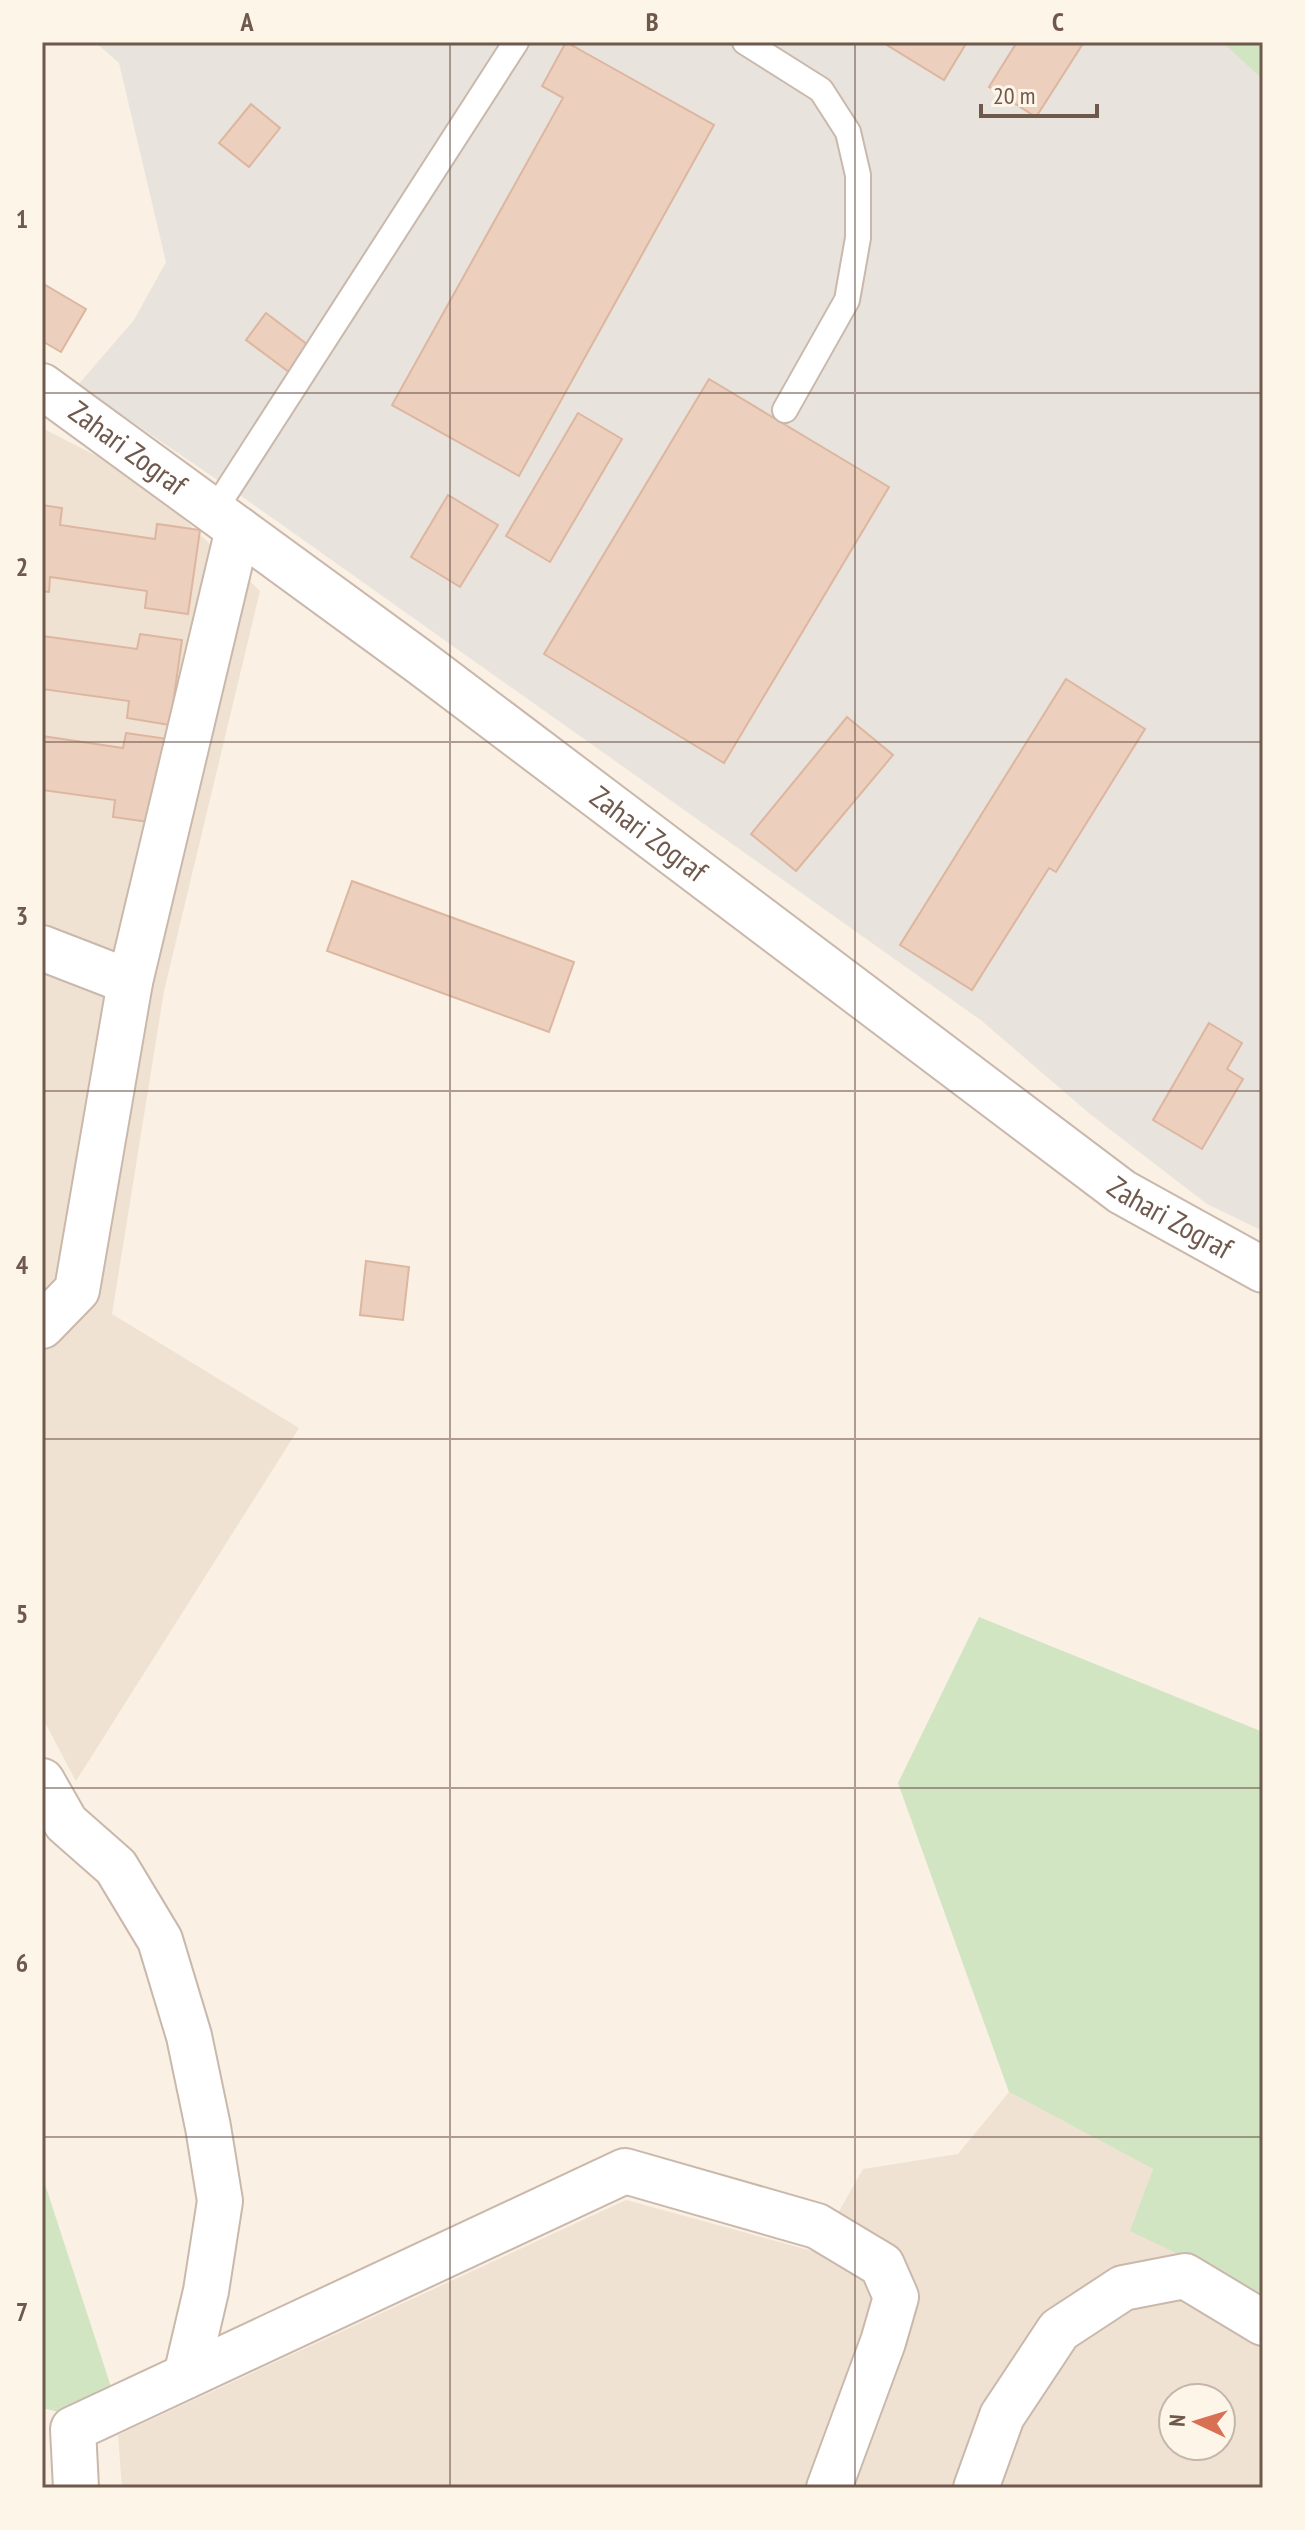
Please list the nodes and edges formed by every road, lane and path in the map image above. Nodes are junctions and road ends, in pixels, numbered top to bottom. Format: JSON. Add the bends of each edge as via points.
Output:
{"nodes":[{"id":1,"x":516,"y":42,"type":"edge"},
{"id":2,"x":745,"y":42,"type":"edge"},
{"id":3,"x":42,"y":386,"type":"edge"},
{"id":4,"x":785,"y":410,"type":"dead end"},
{"id":5,"x":226,"y":520,"type":"junction"},
{"id":6,"x":42,"y":948,"type":"edge"},
{"id":7,"x":130,"y":982,"type":"junction"},
{"id":8,"x":1263,"y":1270,"type":"edge"},
{"id":9,"x":42,"y":1326,"type":"edge"},
{"id":10,"x":42,"y":1781,"type":"edge"},
{"id":11,"x":1263,"y":2323,"type":"edge"},
{"id":12,"x":186,"y":2376,"type":"junction"},
{"id":13,"x":76,"y":2488,"type":"edge"},
{"id":14,"x":829,"y":2488,"type":"edge"},
{"id":15,"x":976,"y":2488,"type":"edge"}],
"edges":[{"from":1,"to":5,"type":"lane"},
{"from":2,"to":4,"type":"lane","via":[[821,90],[848,132],[858,175],[858,238],[847,300]]},
{"from":3,"to":5,"type":"street","name":"Zahari Zograf"},
{"from":5,"to":7,"type":"street"},
{"from":5,"to":8,"type":"street","name":"Zahari Zograf","via":[[1122,1192]]},
{"from":6,"to":7,"type":"street"},
{"from":7,"to":9,"type":"street","via":[[77,1290]]},
{"from":10,"to":12,"type":"street","via":[[66,1823],[116,1867],[160,1940],[189,2036],[220,2201]]},
{"from":11,"to":15,"type":"street","via":[[1185,2276],[1123,2288],[1059,2330],[1002,2416]]},
{"from":12,"to":13,"type":"street","via":[[73,2429]]},
{"from":12,"to":14,"type":"street","via":[[625,2171],[817,2226],[882,2265],[896,2297]]}]}
